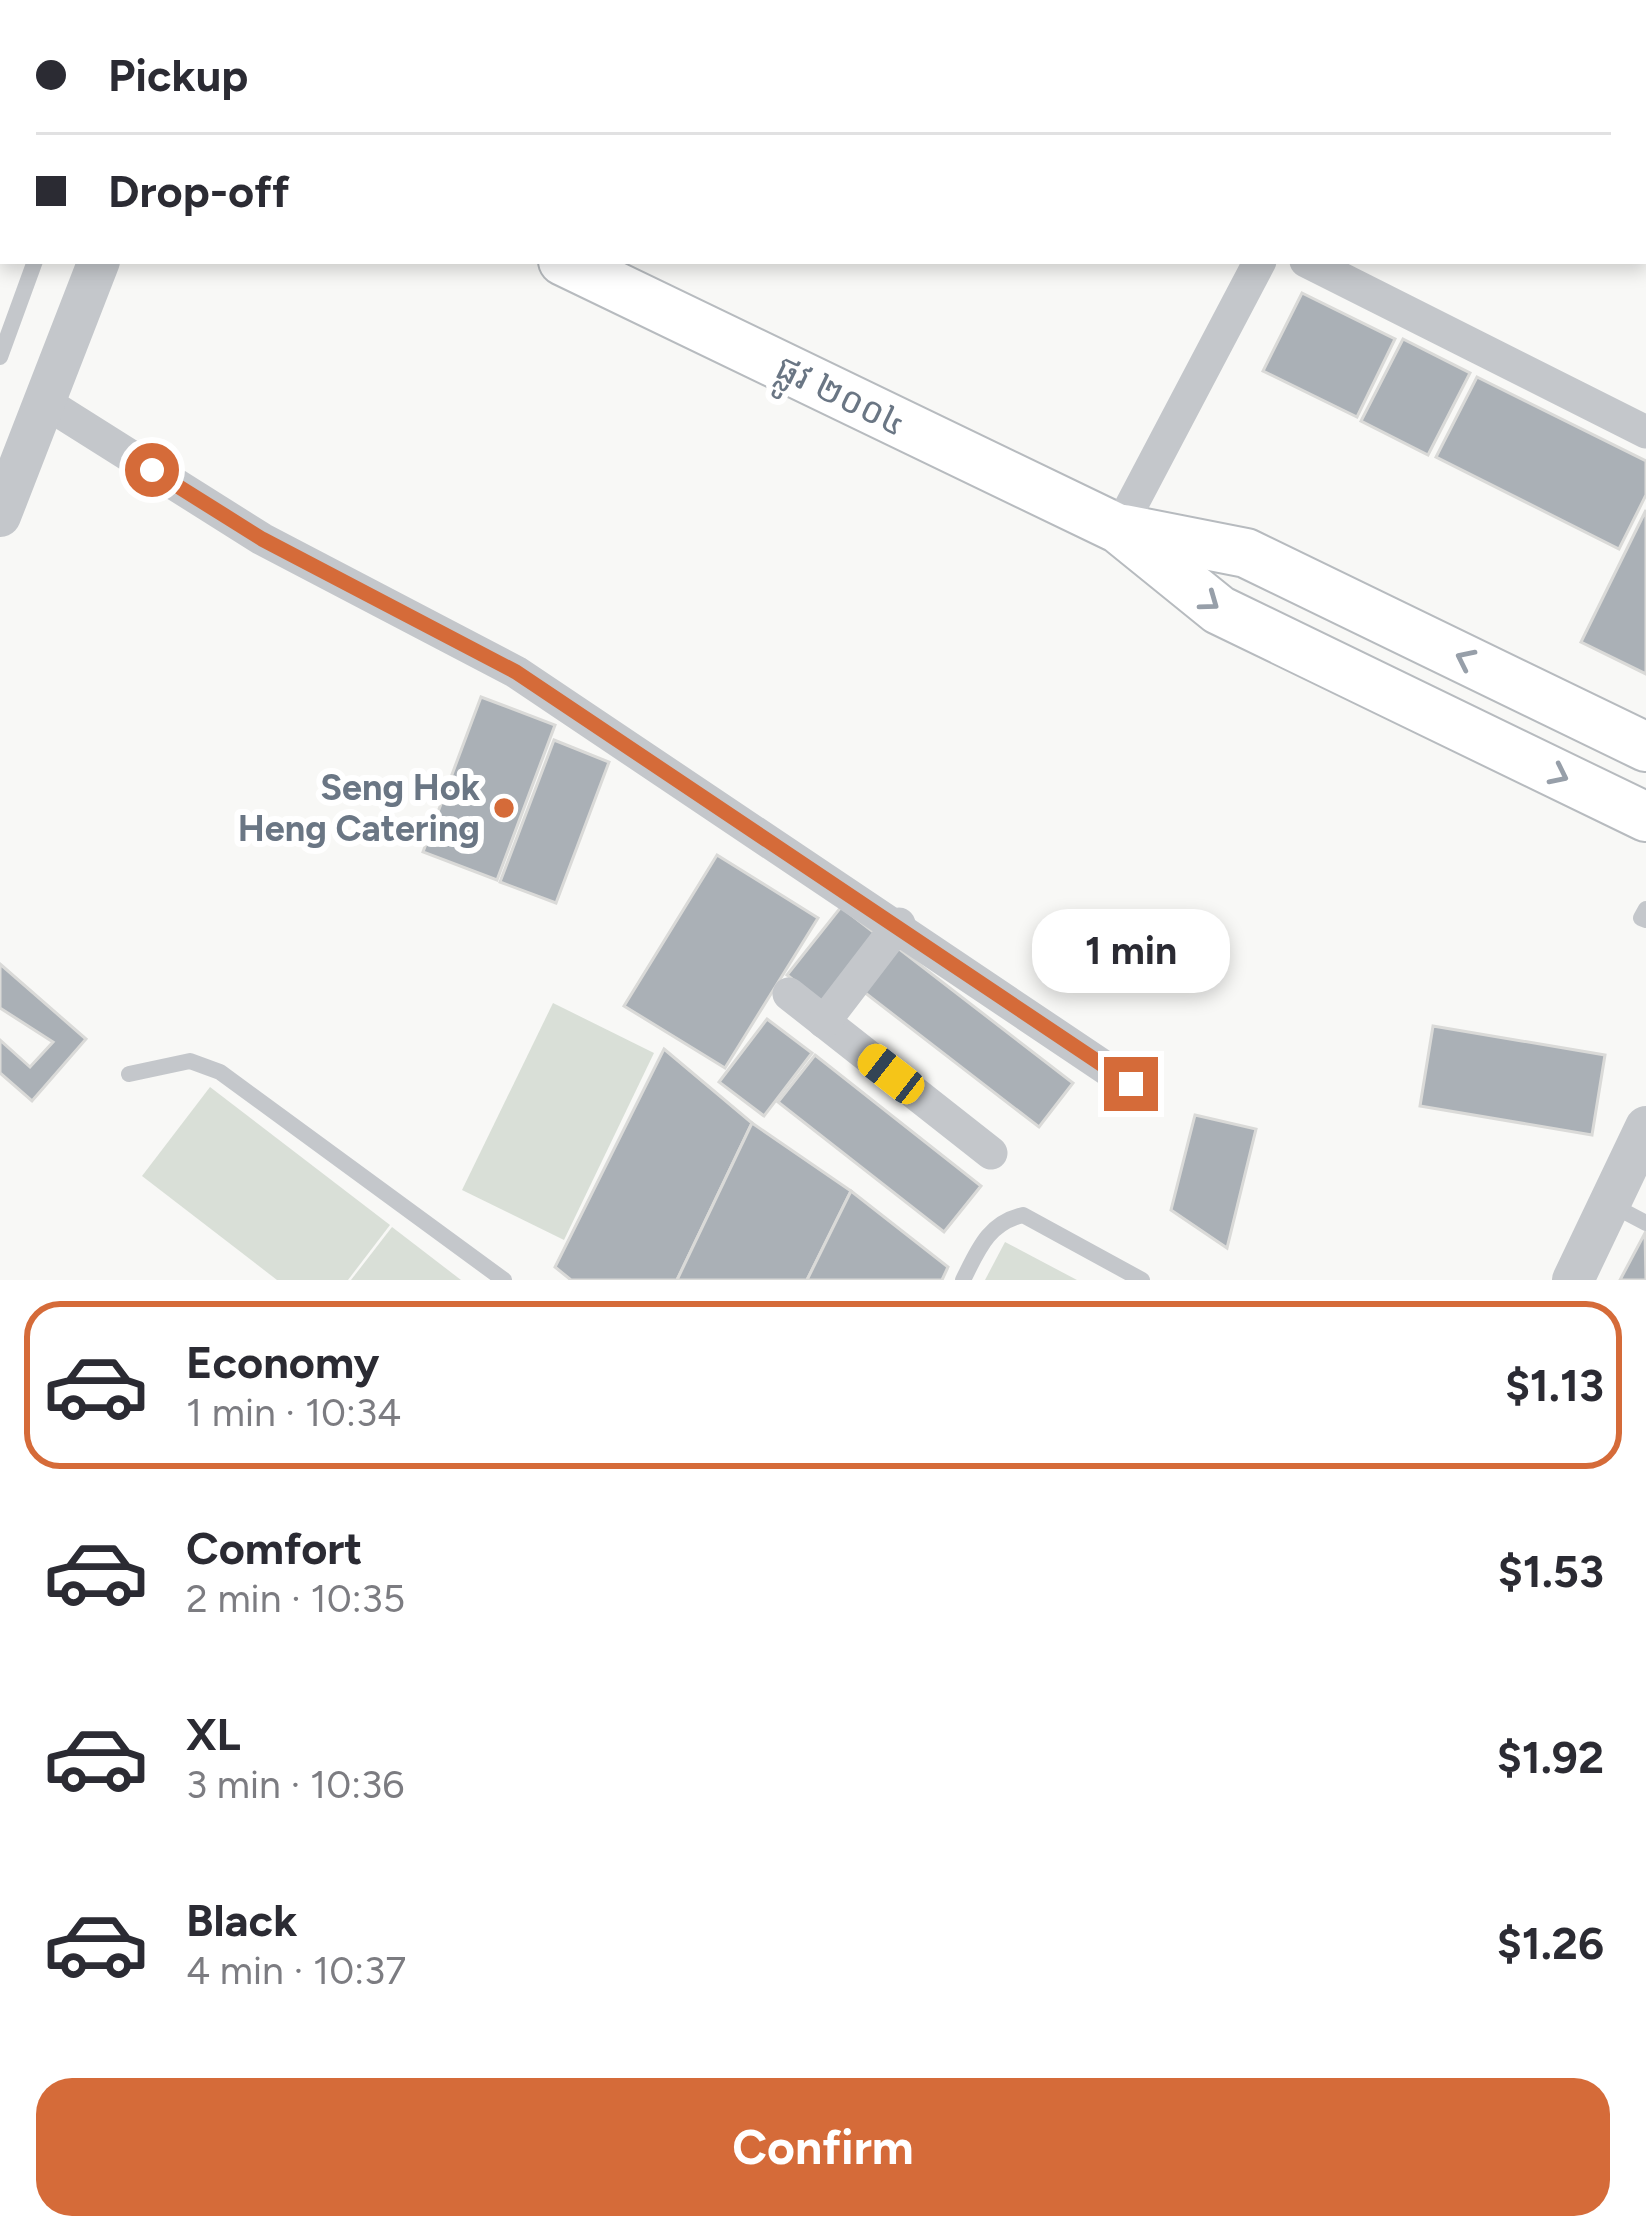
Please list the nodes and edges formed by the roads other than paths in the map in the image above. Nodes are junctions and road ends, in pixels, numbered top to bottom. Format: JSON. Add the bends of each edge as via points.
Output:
{"nodes":[{"id":1,"x":33,"y":264,"type":"edge"},
{"id":2,"x":98,"y":264,"type":"edge"},
{"id":3,"x":569,"y":264,"type":"edge"},
{"id":4,"x":1258,"y":264,"type":"edge"},
{"id":5,"x":1312,"y":264,"type":"edge"},
{"id":6,"x":0,"y":357,"type":"edge"},
{"id":7,"x":43,"y":401,"type":"junction"},
{"id":8,"x":1646,"y":432,"type":"edge"},
{"id":9,"x":0,"y":516,"type":"edge"},
{"id":10,"x":1119,"y":529,"type":"junction"},
{"id":11,"x":1646,"y":747,"type":"edge"},
{"id":12,"x":1646,"y":818,"type":"edge"},
{"id":13,"x":1646,"y":909,"type":"edge"},
{"id":14,"x":1646,"y":920,"type":"edge"},
{"id":15,"x":899,"y":924,"type":"junction"},
{"id":16,"x":789,"y":994,"type":"dead end"},
{"id":17,"x":824,"y":1022,"type":"junction"},
{"id":18,"x":129,"y":1074,"type":"dead end"},
{"id":19,"x":1131,"y":1084,"type":"dead end"},
{"id":20,"x":1646,"y":1127,"type":"edge"},
{"id":21,"x":991,"y":1153,"type":"dead end"},
{"id":22,"x":1628,"y":1213,"type":"edge"},
{"id":23,"x":504,"y":1280,"type":"edge"},
{"id":24,"x":963,"y":1280,"type":"edge"},
{"id":25,"x":1142,"y":1280,"type":"edge"},
{"id":26,"x":1573,"y":1280,"type":"edge"}],
"edges":[{"from":1,"to":6,"type":"lane"},
{"from":2,"to":7,"type":"street"},
{"from":3,"to":10,"type":"main road","name":"ផ្លូវ ២០០៤"},
{"from":4,"to":10,"type":"street"},
{"from":5,"to":8,"type":"street"},
{"from":7,"to":9,"type":"street"},
{"from":7,"to":15,"type":"street","via":[[262,539],[516,672]]},
{"from":11,"to":10,"type":"main road","name":"ផ្លូវ ២០០៤","one_way":true,"via":[[1246,553]]},
{"from":10,"to":12,"type":"main road","name":"ផ្លូវ ២០០៤","one_way":true,"via":[[1219,610]]},
{"from":13,"to":14,"type":"lane"},
{"from":15,"to":17,"type":"street"},
{"from":15,"to":19,"type":"street"},
{"from":16,"to":17,"type":"street"},
{"from":17,"to":21,"type":"street"},
{"from":18,"to":23,"type":"lane","via":[[190,1061],[220,1072]]},
{"from":20,"to":22,"type":"street"},
{"from":22,"to":26,"type":"street"},
{"from":24,"to":25,"type":"lane","via":[[983,1239],[1024,1215]]}]}
